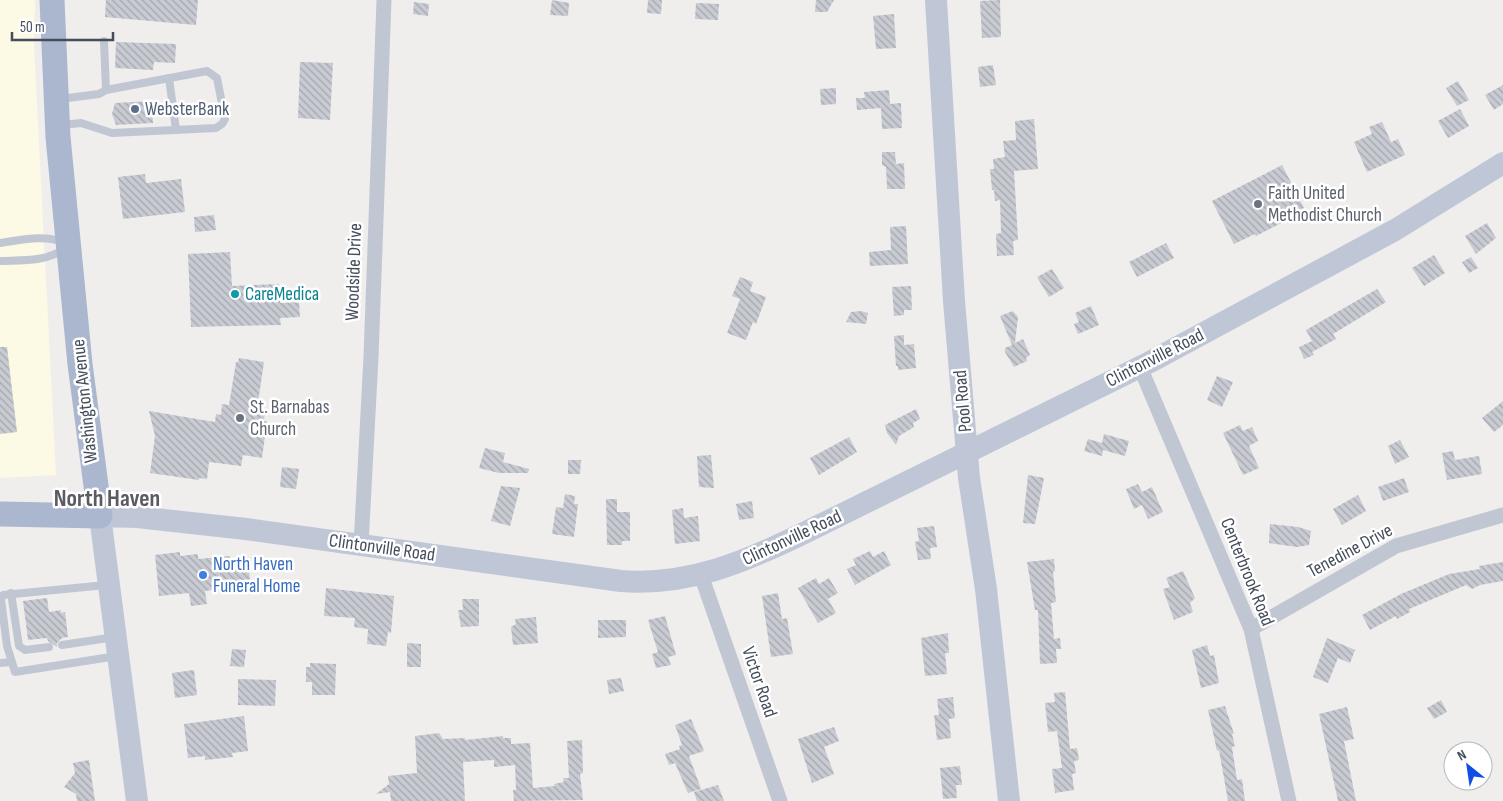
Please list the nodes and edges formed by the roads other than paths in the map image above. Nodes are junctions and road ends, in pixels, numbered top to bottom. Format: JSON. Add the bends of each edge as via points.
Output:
{"nodes":[{"id":1,"x":52,"y":0,"type":"edge"},
{"id":2,"x":384,"y":0,"type":"edge"},
{"id":3,"x":936,"y":0,"type":"edge"},
{"id":4,"x":104,"y":41,"type":"dead end"},
{"id":5,"x":169,"y":78,"type":"junction"},
{"id":6,"x":106,"y":90,"type":"junction"},
{"id":7,"x":56,"y":99,"type":"junction"},
{"id":8,"x":57,"y":125,"type":"junction"},
{"id":9,"x":176,"y":130,"type":"junction"},
{"id":10,"x":1503,"y":163,"type":"edge"},
{"id":11,"x":0,"y":243,"type":"edge"},
{"id":12,"x":69,"y":244,"type":"junction"},
{"id":13,"x":0,"y":261,"type":"edge"},
{"id":14,"x":1140,"y":367,"type":"junction"},
{"id":15,"x":967,"y":452,"type":"junction"},
{"id":16,"x":0,"y":514,"type":"edge"},
{"id":17,"x":1503,"y":515,"type":"edge"},
{"id":18,"x":100,"y":516,"type":"junction"},
{"id":19,"x":361,"y":545,"type":"junction"},
{"id":20,"x":700,"y":575,"type":"junction"},
{"id":21,"x":110,"y":585,"type":"junction"},
{"id":22,"x":11,"y":593,"type":"junction"},
{"id":23,"x":1251,"y":629,"type":"junction"},
{"id":24,"x":2,"y":630,"type":"edge"},
{"id":25,"x":62,"y":645,"type":"dead end"},
{"id":26,"x":118,"y":646,"type":"junction"},
{"id":27,"x":49,"y":647,"type":"dead end"},
{"id":28,"x":11,"y":662,"type":"junction"},
{"id":29,"x":0,"y":663,"type":"edge"},
{"id":30,"x":137,"y":801,"type":"edge"},
{"id":31,"x":780,"y":801,"type":"edge"},
{"id":32,"x":1009,"y":801,"type":"edge"},
{"id":33,"x":1289,"y":801,"type":"edge"}],
"edges":[{"from":1,"to":7,"type":"main road","name":"Washington Avenue"},
{"from":2,"to":19,"type":"street","name":"Woodside Drive"},
{"from":3,"to":15,"type":"main road","name":"Pool Road","via":[[954,301]]},
{"from":4,"to":6,"type":"lane"},
{"from":5,"to":6,"type":"lane"},
{"from":5,"to":9,"type":"lane"},
{"from":5,"to":9,"type":"lane","via":[[207,71],[214,74],[225,119],[216,128]]},
{"from":6,"to":7,"type":"lane","via":[[98,94]]},
{"from":7,"to":8,"type":"main road","name":"Washington Avenue"},
{"from":8,"to":9,"type":"lane","via":[[81,124],[112,133]]},
{"from":8,"to":12,"type":"main road","name":"Washington Avenue"},
{"from":10,"to":14,"type":"main road","name":"Clintonville Road","via":[[1394,230]]},
{"from":11,"to":12,"type":"lane","via":[[39,237]]},
{"from":12,"to":13,"type":"lane","via":[[57,254],[44,258]]},
{"from":12,"to":18,"type":"main road","name":"Washington Avenue","via":[[80,364]]},
{"from":14,"to":15,"type":"main road","name":"Clintonville Road"},
{"from":14,"to":23,"type":"street","name":"Centerbrook Road"},
{"from":15,"to":20,"type":"main road","name":"Clintonville Road","via":[[756,556]]},
{"from":15,"to":32,"type":"main road","name":"Pool Road"},
{"from":16,"to":18,"type":"main road","name":"Clintonville Road"},
{"from":17,"to":23,"type":"street","name":"Tenedine Drive","via":[[1396,546]]},
{"from":18,"to":19,"type":"main road","name":"Clintonville Road","via":[[192,523]]},
{"from":18,"to":21,"type":"main road","name":"Washington Avenue"},
{"from":19,"to":20,"type":"main road","name":"Clintonville Road","via":[[621,581],[663,582]]},
{"from":20,"to":31,"type":"street","name":"Victor Road"},
{"from":21,"to":22,"type":"lane"},
{"from":21,"to":26,"type":"main road","name":"Washington Avenue"},
{"from":22,"to":24,"type":"lane","via":[[1,599]]},
{"from":22,"to":27,"type":"lane","via":[[19,646],[25,650]]},
{"from":23,"to":33,"type":"street","name":"Centerbrook Road"},
{"from":24,"to":28,"type":"lane"},
{"from":25,"to":26,"type":"lane"},
{"from":26,"to":28,"type":"lane","via":[[15,672]]},
{"from":26,"to":30,"type":"main road","name":"Washington Avenue"},
{"from":28,"to":29,"type":"lane"}]}
